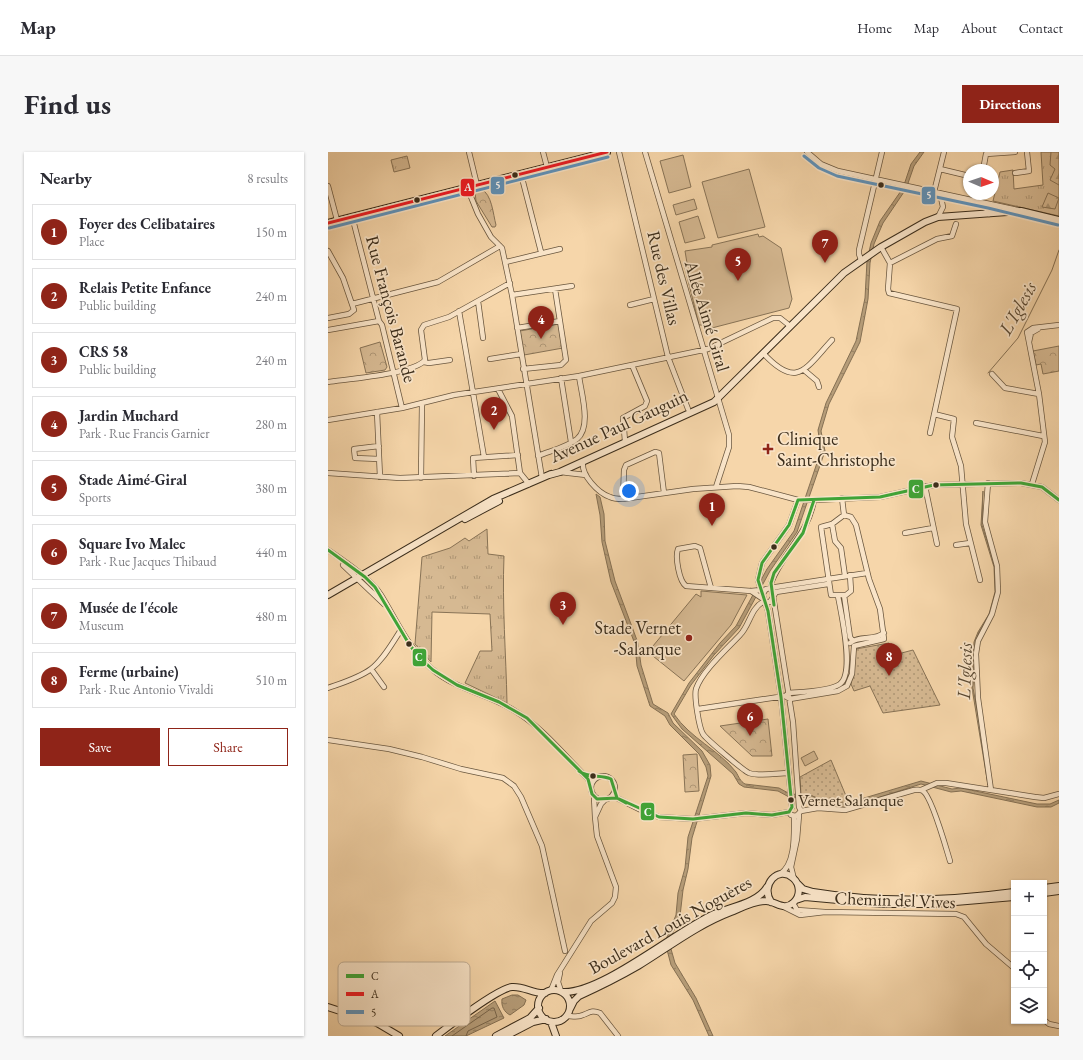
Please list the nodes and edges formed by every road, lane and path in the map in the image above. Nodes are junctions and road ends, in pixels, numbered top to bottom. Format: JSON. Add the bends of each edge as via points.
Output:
{"nodes":[{"id":1,"x":469,"y":152,"type":"edge"},
{"id":2,"x":543,"y":152,"type":"edge"},
{"id":3,"x":607,"y":152,"type":"edge"},
{"id":4,"x":619,"y":152,"type":"edge"},
{"id":5,"x":645,"y":152,"type":"edge"},
{"id":6,"x":808,"y":152,"type":"edge"},
{"id":7,"x":882,"y":152,"type":"edge"},
{"id":8,"x":944,"y":152,"type":"edge"},
{"id":9,"x":1015,"y":152,"type":"edge"},
{"id":10,"x":1027,"y":152,"type":"edge"},
{"id":11,"x":984,"y":164,"type":"edge"},
{"id":12,"x":547,"y":167,"type":"junction"},
{"id":13,"x":940,"y":169,"type":"junction"},
{"id":14,"x":1015,"y":173,"type":"dead end"},
{"id":15,"x":521,"y":174,"type":"junction"},
{"id":16,"x":963,"y":175,"type":"edge"},
{"id":17,"x":876,"y":179,"type":"junction"},
{"id":18,"x":478,"y":185,"type":"junction"},
{"id":19,"x":328,"y":186,"type":"edge"},
{"id":20,"x":467,"y":187,"type":"junction"},
{"id":21,"x":934,"y":192,"type":"junction"},
{"id":22,"x":940,"y":193,"type":"junction"},
{"id":23,"x":983,"y":203,"type":"junction"},
{"id":24,"x":1022,"y":211,"type":"junction"},
{"id":25,"x":988,"y":214,"type":"junction"},
{"id":26,"x":352,"y":216,"type":"junction"},
{"id":27,"x":938,"y":218,"type":"junction"},
{"id":28,"x":337,"y":220,"type":"junction"},
{"id":29,"x":1059,"y":220,"type":"edge"},
{"id":30,"x":328,"y":222,"type":"edge"},
{"id":31,"x":956,"y":224,"type":"dead end"},
{"id":32,"x":500,"y":246,"type":"junction"},
{"id":33,"x":881,"y":247,"type":"junction"},
{"id":34,"x":560,"y":249,"type":"dead end"},
{"id":35,"x":328,"y":251,"type":"edge"},
{"id":36,"x":541,"y":252,"type":"junction"},
{"id":37,"x":861,"y":260,"type":"junction"},
{"id":38,"x":506,"y":262,"type":"junction"},
{"id":39,"x":890,"y":263,"type":"junction"},
{"id":40,"x":510,"y":283,"type":"junction"},
{"id":41,"x":572,"y":286,"type":"dead end"},
{"id":42,"x":555,"y":289,"type":"junction"},
{"id":43,"x":512,"y":295,"type":"junction"},
{"id":44,"x":373,"y":299,"type":"junction"},
{"id":45,"x":654,"y":299,"type":"junction"},
{"id":46,"x":478,"y":301,"type":"junction"},
{"id":47,"x":630,"y":305,"type":"dead end"},
{"id":48,"x":353,"y":306,"type":"junction"},
{"id":49,"x":459,"y":311,"type":"junction"},
{"id":50,"x":328,"y":318,"type":"edge"},
{"id":51,"x":379,"y":321,"type":"junction"},
{"id":52,"x":560,"y":321,"type":"junction"},
{"id":53,"x":1059,"y":325,"type":"edge"},
{"id":54,"x":790,"y":326,"type":"junction"},
{"id":55,"x":517,"y":328,"type":"junction"},
{"id":56,"x":328,"y":330,"type":"edge"},
{"id":57,"x":484,"y":338,"type":"dead end"},
{"id":58,"x":832,"y":340,"type":"dead end"},
{"id":59,"x":703,"y":350,"type":"junction"},
{"id":60,"x":763,"y":353,"type":"junction"},
{"id":61,"x":521,"y":354,"type":"junction"},
{"id":62,"x":668,"y":357,"type":"junction"},
{"id":63,"x":490,"y":359,"type":"dead end"},
{"id":64,"x":450,"y":360,"type":"dead end"},
{"id":65,"x":424,"y":362,"type":"junction"},
{"id":66,"x":632,"y":365,"type":"junction"},
{"id":67,"x":523,"y":369,"type":"junction"},
{"id":68,"x":804,"y":370,"type":"junction"},
{"id":69,"x":395,"y":372,"type":"junction"},
{"id":70,"x":992,"y":374,"type":"dead end"},
{"id":71,"x":579,"y":376,"type":"junction"},
{"id":72,"x":561,"y":378,"type":"junction"},
{"id":73,"x":328,"y":382,"type":"edge"},
{"id":74,"x":526,"y":384,"type":"junction"},
{"id":75,"x":820,"y":387,"type":"dead end"},
{"id":76,"x":498,"y":389,"type":"junction"},
{"id":77,"x":472,"y":392,"type":"junction"},
{"id":78,"x":1039,"y":394,"type":"junction"},
{"id":79,"x":717,"y":398,"type":"junction"},
{"id":80,"x":422,"y":403,"type":"junction"},
{"id":81,"x":402,"y":408,"type":"junction"},
{"id":82,"x":688,"y":409,"type":"junction"},
{"id":83,"x":377,"y":412,"type":"junction"},
{"id":84,"x":934,"y":414,"type":"junction"},
{"id":85,"x":328,"y":420,"type":"edge"},
{"id":86,"x":976,"y":423,"type":"dead end"},
{"id":87,"x":930,"y":433,"type":"dead end"},
{"id":88,"x":1043,"y":436,"type":"junction"},
{"id":89,"x":632,"y":439,"type":"junction"},
{"id":90,"x":624,"y":440,"type":"junction"},
{"id":91,"x":571,"y":442,"type":"junction"},
{"id":92,"x":379,"y":446,"type":"junction"},
{"id":93,"x":616,"y":447,"type":"junction"},
{"id":94,"x":518,"y":455,"type":"junction"},
{"id":95,"x":538,"y":456,"type":"junction"},
{"id":96,"x":484,"y":457,"type":"junction"},
{"id":97,"x":379,"y":459,"type":"junction"},
{"id":98,"x":583,"y":460,"type":"junction"},
{"id":99,"x":572,"y":466,"type":"junction"},
{"id":100,"x":560,"y":472,"type":"junction"},
{"id":101,"x":328,"y":473,"type":"edge"},
{"id":102,"x":520,"y":473,"type":"junction"},
{"id":103,"x":583,"y":474,"type":"junction"},
{"id":104,"x":549,"y":475,"type":"junction"},
{"id":105,"x":474,"y":476,"type":"junction"},
{"id":106,"x":380,"y":477,"type":"junction"},
{"id":107,"x":421,"y":478,"type":"junction"},
{"id":108,"x":542,"y":478,"type":"junction"},
{"id":109,"x":988,"y":483,"type":"junction"},
{"id":110,"x":529,"y":484,"type":"junction"},
{"id":111,"x":962,"y":484,"type":"junction"},
{"id":112,"x":1032,"y":484,"type":"junction"},
{"id":113,"x":925,"y":486,"type":"junction"},
{"id":114,"x":716,"y":487,"type":"junction"},
{"id":115,"x":664,"y":492,"type":"junction"},
{"id":116,"x":842,"y":498,"type":"junction"},
{"id":117,"x":623,"y":499,"type":"junction"},
{"id":118,"x":801,"y":500,"type":"junction"},
{"id":119,"x":814,"y":500,"type":"junction"},
{"id":120,"x":1059,"y":500,"type":"edge"},
{"id":121,"x":844,"y":515,"type":"junction"},
{"id":122,"x":832,"y":524,"type":"junction"},
{"id":123,"x":933,"y":528,"type":"junction"},
{"id":124,"x":905,"y":533,"type":"dead end"},
{"id":125,"x":970,"y":543,"type":"junction"},
{"id":126,"x":937,"y":544,"type":"dead end"},
{"id":127,"x":956,"y":545,"type":"dead end"},
{"id":128,"x":328,"y":550,"type":"edge"},
{"id":129,"x":868,"y":573,"type":"junction"},
{"id":130,"x":848,"y":575,"type":"junction"},
{"id":131,"x":360,"y":578,"type":"junction"},
{"id":132,"x":828,"y":578,"type":"junction"},
{"id":133,"x":980,"y":580,"type":"dead end"},
{"id":134,"x":828,"y":584,"type":"junction"},
{"id":135,"x":711,"y":588,"type":"junction"},
{"id":136,"x":771,"y":590,"type":"junction"},
{"id":137,"x":750,"y":591,"type":"junction"},
{"id":138,"x":328,"y":594,"type":"edge"},
{"id":139,"x":844,"y":595,"type":"junction"},
{"id":140,"x":838,"y":596,"type":"junction"},
{"id":141,"x":763,"y":597,"type":"junction"},
{"id":142,"x":772,"y":597,"type":"junction"},
{"id":143,"x":328,"y":599,"type":"edge"},
{"id":144,"x":401,"y":630,"type":"junction"},
{"id":145,"x":851,"y":644,"type":"junction"},
{"id":146,"x":371,"y":669,"type":"junction"},
{"id":147,"x":384,"y":687,"type":"dead end"},
{"id":148,"x":328,"y":688,"type":"edge"},
{"id":149,"x":786,"y":696,"type":"junction"},
{"id":150,"x":698,"y":709,"type":"junction"},
{"id":151,"x":328,"y":740,"type":"edge"},
{"id":152,"x":789,"y":773,"type":"junction"},
{"id":153,"x":583,"y":774,"type":"junction"},
{"id":154,"x":596,"y":778,"type":"junction"},
{"id":155,"x":591,"y":786,"type":"junction"},
{"id":156,"x":921,"y":790,"type":"junction"},
{"id":157,"x":991,"y":790,"type":"junction"},
{"id":158,"x":614,"y":792,"type":"junction"},
{"id":159,"x":1059,"y":794,"type":"edge"},
{"id":160,"x":594,"y":797,"type":"junction"},
{"id":161,"x":617,"y":798,"type":"junction"},
{"id":162,"x":607,"y":799,"type":"junction"},
{"id":163,"x":791,"y":808,"type":"junction"},
{"id":164,"x":798,"y":810,"type":"junction"},
{"id":165,"x":595,"y":817,"type":"junction"},
{"id":166,"x":950,"y":861,"type":"dead end"},
{"id":167,"x":780,"y":874,"type":"junction"},
{"id":168,"x":796,"y":881,"type":"junction"},
{"id":169,"x":1059,"y":886,"type":"edge"},
{"id":170,"x":767,"y":887,"type":"junction"},
{"id":171,"x":1047,"y":888,"type":"edge"},
{"id":172,"x":1059,"y":891,"type":"edge"},
{"id":173,"x":1011,"y":892,"type":"edge"},
{"id":174,"x":1047,"y":893,"type":"edge"},
{"id":175,"x":1011,"y":897,"type":"edge"},
{"id":176,"x":771,"y":902,"type":"junction"},
{"id":177,"x":794,"y":902,"type":"junction"},
{"id":178,"x":783,"y":906,"type":"junction"},
{"id":179,"x":825,"y":912,"type":"junction"},
{"id":180,"x":690,"y":930,"type":"junction"},
{"id":181,"x":659,"y":949,"type":"junction"},
{"id":182,"x":565,"y":951,"type":"dead end"},
{"id":183,"x":1011,"y":965,"type":"edge"},
{"id":184,"x":561,"y":968,"type":"junction"},
{"id":185,"x":548,"y":992,"type":"junction"},
{"id":186,"x":562,"y":992,"type":"junction"},
{"id":187,"x":487,"y":1001,"type":"junction"},
{"id":188,"x":539,"y":1006,"type":"junction"},
{"id":189,"x":328,"y":1007,"type":"edge"},
{"id":190,"x":338,"y":1010,"type":"edge"},
{"id":191,"x":569,"y":1012,"type":"junction"},
{"id":192,"x":470,"y":1013,"type":"edge"},
{"id":193,"x":548,"y":1020,"type":"junction"},
{"id":194,"x":559,"y":1021,"type":"junction"},
{"id":195,"x":1047,"y":1022,"type":"edge"},
{"id":196,"x":382,"y":1026,"type":"edge"},
{"id":197,"x":451,"y":1026,"type":"edge"},
{"id":198,"x":1059,"y":1026,"type":"edge"},
{"id":199,"x":556,"y":1035,"type":"edge"},
{"id":200,"x":399,"y":1036,"type":"edge"},
{"id":201,"x":436,"y":1036,"type":"edge"},
{"id":202,"x":496,"y":1036,"type":"edge"},
{"id":203,"x":506,"y":1036,"type":"edge"},
{"id":204,"x":618,"y":1036,"type":"edge"}],
"edges":[{"from":1,"to":18,"type":"street"},
{"from":2,"to":12,"type":"street"},
{"from":3,"to":12,"type":"main road"},
{"from":4,"to":45,"type":"street","name":"Rue des Villas"},
{"from":5,"to":59,"type":"street","name":"Allée Aimé Giral"},
{"from":6,"to":17,"type":"street","via":[[826,166]]},
{"from":7,"to":17,"type":"street"},
{"from":8,"to":13,"type":"street"},
{"from":9,"to":11,"type":"street","via":[[986,154]]},
{"from":10,"to":14,"type":"street","via":[[1028,171]]},
{"from":12,"to":15,"type":"main road"},
{"from":13,"to":16,"type":"street"},
{"from":13,"to":21,"type":"street"},
{"from":15,"to":18,"type":"main road"},
{"from":15,"to":36,"type":"street"},
{"from":17,"to":21,"type":"street"},
{"from":17,"to":37,"type":"street","via":[[859,250]]},
{"from":18,"to":20,"type":"main road"},
{"from":19,"to":28,"type":"street"},
{"from":20,"to":26,"type":"main road"},
{"from":20,"to":32,"type":"street","via":[[478,214],[491,237]]},
{"from":21,"to":22,"type":"street"},
{"from":22,"to":23,"type":"street"},
{"from":22,"to":27,"type":"street","via":[[943,207]]},
{"from":23,"to":24,"type":"street"},
{"from":23,"to":25,"type":"street"},
{"from":24,"to":25,"type":"main road","name":"Avenue Paul Gauguin"},
{"from":24,"to":29,"type":"main road","name":"Avenue Paul Gauguin"},
{"from":25,"to":27,"type":"main road","name":"Avenue Paul Gauguin"},
{"from":26,"to":28,"type":"main road"},
{"from":26,"to":44,"type":"street","name":"Rue François Barande"},
{"from":27,"to":33,"type":"main road","name":"Avenue Paul Gauguin","via":[[925,222]]},
{"from":28,"to":30,"type":"main road"},
{"from":31,"to":39,"type":"street","via":[[952,236],[937,239]]},
{"from":32,"to":38,"type":"street"},
{"from":32,"to":44,"type":"street","via":[[438,282]]},
{"from":33,"to":37,"type":"main road","name":"Avenue Paul Gauguin"},
{"from":33,"to":39,"type":"street"},
{"from":34,"to":36,"type":"street"},
{"from":35,"to":48,"type":"street","via":[[343,278]]},
{"from":36,"to":38,"type":"street"},
{"from":37,"to":54,"type":"main road","name":"Avenue Paul Gauguin","via":[[844,273]]},
{"from":38,"to":40,"type":"street"},
{"from":39,"to":84,"type":"street","via":[[889,293],[957,309]]},
{"from":40,"to":43,"type":"street"},
{"from":40,"to":46,"type":"street"},
{"from":41,"to":42,"type":"street"},
{"from":42,"to":43,"type":"street"},
{"from":42,"to":52,"type":"street"},
{"from":43,"to":55,"type":"street"},
{"from":44,"to":48,"type":"street"},
{"from":44,"to":51,"type":"street","name":"Rue François Barande"},
{"from":45,"to":47,"type":"street"},
{"from":45,"to":62,"type":"street","name":"Rue des Villas"},
{"from":46,"to":49,"type":"street"},
{"from":46,"to":57,"type":"street"},
{"from":48,"to":50,"type":"street","via":[[351,314]]},
{"from":49,"to":65,"type":"street","via":[[422,327],[426,356]]},
{"from":49,"to":77,"type":"street"},
{"from":51,"to":56,"type":"street"},
{"from":51,"to":69,"type":"street","name":"Rue François Barande"},
{"from":52,"to":55,"type":"street"},
{"from":52,"to":67,"type":"street","via":[[566,358],[564,363]]},
{"from":53,"to":78,"type":"street","via":[[1043,327],[1031,333],[1029,344]]},
{"from":54,"to":59,"type":"street","via":[[780,318],[773,318]]},
{"from":54,"to":60,"type":"main road","name":"Avenue Paul Gauguin"},
{"from":55,"to":61,"type":"street"},
{"from":58,"to":68,"type":"street"},
{"from":59,"to":62,"type":"street"},
{"from":59,"to":79,"type":"street","name":"Allée Aimé Giral"},
{"from":60,"to":68,"type":"street","via":[[783,371],[794,373]]},
{"from":60,"to":79,"type":"main road","name":"Avenue Paul Gauguin"},
{"from":61,"to":63,"type":"street"},
{"from":61,"to":67,"type":"street"},
{"from":62,"to":66,"type":"street"},
{"from":62,"to":82,"type":"street","name":"Rue des Villas"},
{"from":64,"to":65,"type":"street"},
{"from":65,"to":69,"type":"street"},
{"from":66,"to":71,"type":"street"},
{"from":66,"to":90,"type":"street","via":[[647,401],[645,406],[623,418]]},
{"from":67,"to":74,"type":"street"},
{"from":68,"to":75,"type":"street"},
{"from":69,"to":73,"type":"street"},
{"from":69,"to":81,"type":"street","name":"Rue François Barande"},
{"from":70,"to":78,"type":"street","via":[[1005,388]]},
{"from":71,"to":72,"type":"street"},
{"from":71,"to":91,"type":"street","via":[[585,426],[577,439]]},
{"from":72,"to":74,"type":"street"},
{"from":72,"to":91,"type":"street"},
{"from":74,"to":76,"type":"street"},
{"from":74,"to":95,"type":"street"},
{"from":76,"to":77,"type":"street"},
{"from":76,"to":94,"type":"street","via":[[512,416]]},
{"from":77,"to":80,"type":"street"},
{"from":77,"to":96,"type":"street"},
{"from":78,"to":88,"type":"street"},
{"from":79,"to":82,"type":"main road","name":"Avenue Paul Gauguin"},
{"from":79,"to":89,"type":"main road","name":"Avenue Paul Gauguin","via":[[714,402]]},
{"from":79,"to":114,"type":"street","name":"Allée Aimé Giral","via":[[729,447]]},
{"from":80,"to":81,"type":"street"},
{"from":80,"to":107,"type":"street"},
{"from":81,"to":83,"type":"street"},
{"from":82,"to":90,"type":"main road","name":"Avenue Paul Gauguin"},
{"from":83,"to":85,"type":"street"},
{"from":83,"to":92,"type":"street"},
{"from":84,"to":87,"type":"street"},
{"from":84,"to":111,"type":"street","via":[[954,419],[952,437],[961,466]]},
{"from":86,"to":88,"type":"street"},
{"from":88,"to":112,"type":"street","via":[[1045,448]]},
{"from":89,"to":90,"type":"street","name":"Avenue Paul Gauguin"},
{"from":89,"to":93,"type":"main road","name":"Avenue Paul Gauguin"},
{"from":90,"to":93,"type":"street","name":"Avenue Paul Gauguin"},
{"from":90,"to":98,"type":"main road","name":"Avenue Paul Gauguin"},
{"from":91,"to":95,"type":"street"},
{"from":92,"to":97,"type":"street"},
{"from":92,"to":97,"type":"street","via":[[354,449],[355,458]]},
{"from":93,"to":98,"type":"main road","name":"Avenue Paul Gauguin"},
{"from":94,"to":96,"type":"street"},
{"from":94,"to":102,"type":"street"},
{"from":95,"to":108,"type":"street"},
{"from":96,"to":105,"type":"street","via":[[472,460]]},
{"from":97,"to":106,"type":"street"},
{"from":98,"to":99,"type":"main road","name":"Avenue Paul Gauguin"},
{"from":98,"to":103,"type":"street"},
{"from":99,"to":100,"type":"main road","name":"Avenue Paul Gauguin"},
{"from":99,"to":103,"type":"street"},
{"from":99,"to":104,"type":"main road","name":"Avenue Paul Gauguin"},
{"from":100,"to":103,"type":"street"},
{"from":100,"to":104,"type":"main road","name":"Avenue Paul Gauguin"},
{"from":101,"to":106,"type":"street"},
{"from":102,"to":105,"type":"street"},
{"from":102,"to":110,"type":"street"},
{"from":103,"to":117,"type":"street","via":[[604,494],[611,498]]},
{"from":104,"to":108,"type":"main road"},
{"from":105,"to":107,"type":"street"},
{"from":106,"to":107,"type":"street"},
{"from":108,"to":110,"type":"main road"},
{"from":109,"to":111,"type":"street"},
{"from":109,"to":112,"type":"street"},
{"from":109,"to":157,"type":"street","via":[[985,522],[997,566],[998,592],[992,614],[978,642],[976,662],[978,698]]},
{"from":110,"to":131,"type":"main road","via":[[492,499]]},
{"from":111,"to":113,"type":"street"},
{"from":111,"to":125,"type":"street"},
{"from":112,"to":120,"type":"street","via":[[1042,487]]},
{"from":113,"to":116,"type":"street","via":[[880,497]]},
{"from":113,"to":123,"type":"street"},
{"from":114,"to":115,"type":"street"},
{"from":114,"to":118,"type":"street","via":[[749,487]]},
{"from":115,"to":117,"type":"street"},
{"from":115,"to":117,"type":"street","via":[[658,452],[626,465]]},
{"from":116,"to":119,"type":"street"},
{"from":116,"to":121,"type":"street"},
{"from":118,"to":119,"type":"street"},
{"from":118,"to":141,"type":"street","via":[[789,525],[761,567],[758,580]]},
{"from":119,"to":136,"type":"street","via":[[803,533],[774,573]]},
{"from":121,"to":122,"type":"street"},
{"from":121,"to":129,"type":"street","via":[[851,517],[856,525]]},
{"from":122,"to":130,"type":"street","via":[[835,541],[842,548]]},
{"from":122,"to":132,"type":"street","via":[[823,525],[820,529]]},
{"from":123,"to":124,"type":"street"},
{"from":123,"to":126,"type":"street"},
{"from":125,"to":127,"type":"street"},
{"from":125,"to":133,"type":"street"},
{"from":128,"to":131,"type":"street"},
{"from":129,"to":130,"type":"street"},
{"from":129,"to":145,"type":"street","via":[[880,609],[884,639]]},
{"from":130,"to":132,"type":"street"},
{"from":130,"to":139,"type":"street","via":[[851,591]]},
{"from":131,"to":138,"type":"main road"},
{"from":131,"to":143,"type":"main road"},
{"from":131,"to":144,"type":"street","via":[[388,609]]},
{"from":132,"to":134,"type":"street"},
{"from":132,"to":136,"type":"street"},
{"from":134,"to":140,"type":"street","via":[[830,594]]},
{"from":134,"to":142,"type":"street","via":[[776,592]]},
{"from":135,"to":135,"type":"street","via":[[700,548],[695,546],[678,550],[683,583],[686,586]]},
{"from":135,"to":137,"type":"street"},
{"from":136,"to":141,"type":"street","via":[[764,591]]},
{"from":136,"to":142,"type":"street"},
{"from":137,"to":141,"type":"street"},
{"from":137,"to":141,"type":"street"},
{"from":139,"to":140,"type":"street"},
{"from":139,"to":145,"type":"street"},
{"from":140,"to":145,"type":"street"},
{"from":141,"to":142,"type":"street","via":[[770,602]]},
{"from":141,"to":149,"type":"street"},
{"from":141,"to":150,"type":"street","via":[[741,634],[722,652],[701,680],[696,692]]},
{"from":142,"to":149,"type":"street"},
{"from":144,"to":146,"type":"street"},
{"from":144,"to":153,"type":"street","via":[[419,657],[433,670],[457,685],[499,702],[527,718]]},
{"from":145,"to":149,"type":"street","via":[[846,675],[841,683]]},
{"from":145,"to":149,"type":"street","via":[[852,674],[847,686],[838,691]]},
{"from":146,"to":147,"type":"street"},
{"from":146,"to":148,"type":"street"},
{"from":149,"to":150,"type":"street"},
{"from":149,"to":152,"type":"street"},
{"from":149,"to":164,"type":"street","via":[[793,722]]},
{"from":150,"to":152,"type":"street","via":[[704,736],[746,771],[757,775]]},
{"from":151,"to":182,"type":"street","via":[[422,757],[503,778],[517,789],[542,846]]},
{"from":152,"to":163,"type":"street"},
{"from":153,"to":154,"type":"street"},
{"from":153,"to":155,"type":"street"},
{"from":154,"to":155,"type":"street"},
{"from":154,"to":158,"type":"street","via":[[604,776],[611,779]]},
{"from":155,"to":160,"type":"street"},
{"from":156,"to":157,"type":"street","via":[[937,783]]},
{"from":156,"to":164,"type":"street","via":[[845,810]]},
{"from":156,"to":166,"type":"street","via":[[925,792],[932,806]]},
{"from":157,"to":159,"type":"street","via":[[1035,798]]},
{"from":158,"to":161,"type":"street"},
{"from":158,"to":162,"type":"street"},
{"from":160,"to":162,"type":"street"},
{"from":160,"to":165,"type":"street"},
{"from":161,"to":162,"type":"street"},
{"from":161,"to":163,"type":"street","via":[[659,817],[693,819],[746,813],[772,815]]},
{"from":162,"to":165,"type":"street","via":[[601,804]]},
{"from":163,"to":164,"type":"street"},
{"from":163,"to":164,"type":"street"},
{"from":164,"to":167,"type":"street","via":[[792,851],[787,866]]},
{"from":164,"to":168,"type":"street","via":[[797,839],[791,867]]},
{"from":165,"to":184,"type":"street","via":[[597,836],[616,887],[615,897],[591,921]]},
{"from":167,"to":168,"type":"main road","via":[[790,876]]},
{"from":167,"to":170,"type":"main road","via":[[772,878]]},
{"from":168,"to":173,"type":"main road","via":[[803,889],[813,892],[882,899],[932,899]]},
{"from":168,"to":177,"type":"main road","via":[[799,893]]},
{"from":169,"to":171,"type":"main road"},
{"from":170,"to":176,"type":"main road"},
{"from":170,"to":180,"type":"main road","name":"Boulevard Louis Noguères","via":[[760,895],[719,912]]},
{"from":172,"to":174,"type":"main road"},
{"from":175,"to":177,"type":"main road","via":[[932,904],[882,904],[805,897]]},
{"from":176,"to":178,"type":"main road"},
{"from":176,"to":180,"type":"main road","name":"Boulevard Louis Noguères","via":[[747,906]]},
{"from":177,"to":178,"type":"main road"},
{"from":177,"to":179,"type":"street","name":"Chemin del Vives","via":[[797,910]]},
{"from":178,"to":179,"type":"street","name":"Chemin del Vives","via":[[800,915]]},
{"from":179,"to":183,"type":"street","name":"Chemin del Vives","via":[[962,915],[986,944]]},
{"from":180,"to":181,"type":"main road","name":"Boulevard Louis Noguères"},
{"from":181,"to":186,"type":"main road","name":"Boulevard Louis Noguères","via":[[584,988],[574,992]]},
{"from":181,"to":191,"type":"main road","name":"Boulevard Louis Noguères","via":[[626,973],[579,996]]},
{"from":184,"to":185,"type":"street"},
{"from":184,"to":186,"type":"street","via":[[558,982]]},
{"from":185,"to":186,"type":"main road"},
{"from":185,"to":187,"type":"main road","via":[[511,987]]},
{"from":185,"to":188,"type":"main road"},
{"from":186,"to":191,"type":"main road","via":[[569,999]]},
{"from":187,"to":188,"type":"main road","via":[[506,991],[519,990],[533,995]]},
{"from":187,"to":192,"type":"main road"},
{"from":188,"to":193,"type":"main road"},
{"from":188,"to":202,"type":"main road","via":[[530,1018]]},
{"from":189,"to":190,"type":"main road"},
{"from":191,"to":194,"type":"main road"},
{"from":191,"to":204,"type":"street","via":[[579,1016],[596,1011]]},
{"from":193,"to":194,"type":"main road"},
{"from":193,"to":199,"type":"main road"},
{"from":193,"to":203,"type":"main road","via":[[533,1022]]},
{"from":194,"to":199,"type":"main road"},
{"from":195,"to":198,"type":"street"},
{"from":196,"to":200,"type":"main road"},
{"from":197,"to":201,"type":"main road"}]}
